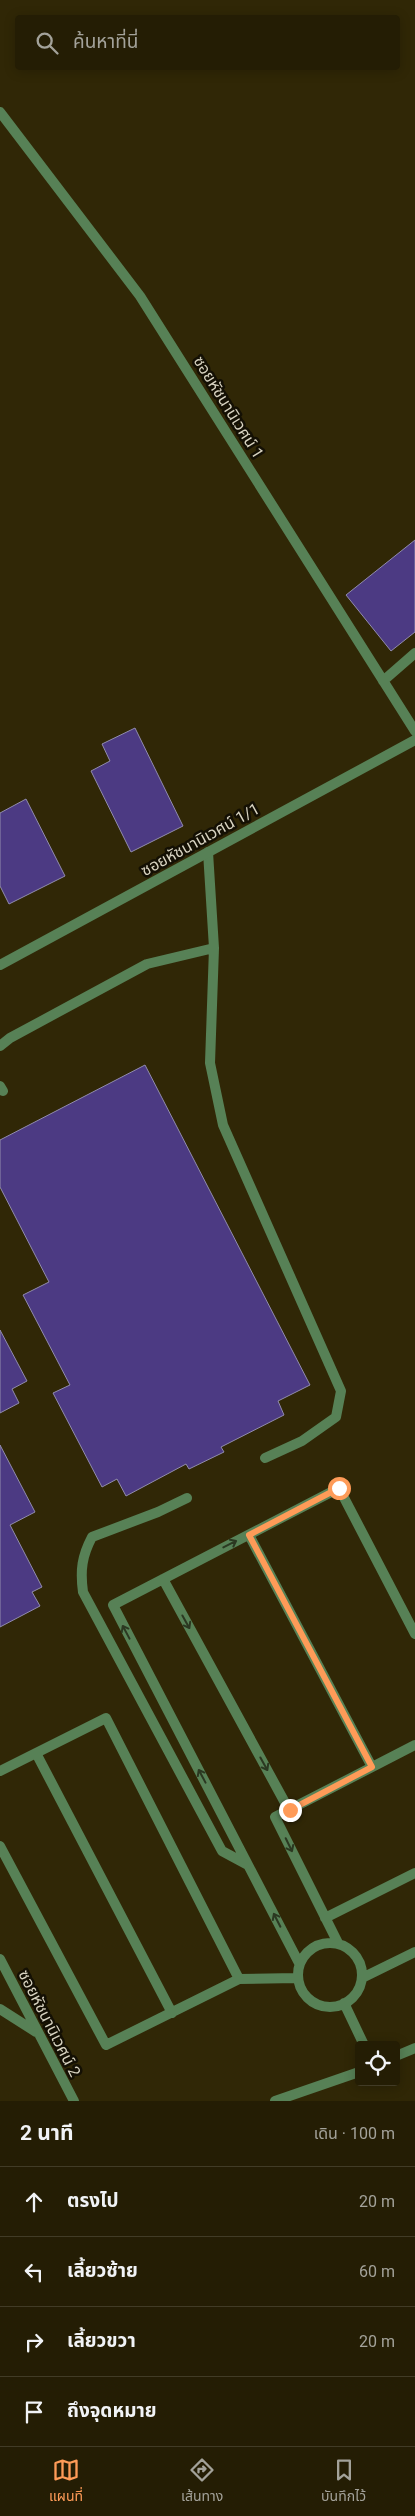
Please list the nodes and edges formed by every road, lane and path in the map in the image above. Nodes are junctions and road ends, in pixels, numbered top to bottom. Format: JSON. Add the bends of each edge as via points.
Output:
{"nodes":[{"id":1,"x":0,"y":112,"type":"edge"},
{"id":2,"x":415,"y":653,"type":"edge"},
{"id":3,"x":383,"y":681,"type":"junction"},
{"id":4,"x":415,"y":731,"type":"edge"},
{"id":5,"x":415,"y":740,"type":"edge"},
{"id":6,"x":208,"y":852,"type":"junction"},
{"id":7,"x":214,"y":948,"type":"junction"},
{"id":8,"x":0,"y":965,"type":"edge"},
{"id":9,"x":0,"y":1046,"type":"edge"},
{"id":10,"x":265,"y":1458,"type":"dead end"},
{"id":11,"x":187,"y":1498,"type":"dead end"},
{"id":12,"x":249,"y":1535,"type":"junction"},
{"id":13,"x":163,"y":1579,"type":"junction"},
{"id":14,"x":415,"y":1634,"type":"edge"},
{"id":15,"x":415,"y":1745,"type":"edge"},
{"id":16,"x":36,"y":1753,"type":"junction"},
{"id":17,"x":372,"y":1767,"type":"junction"},
{"id":18,"x":0,"y":1771,"type":"edge"},
{"id":19,"x":290,"y":1810,"type":"junction"},
{"id":20,"x":0,"y":1846,"type":"edge"},
{"id":21,"x":248,"y":1865,"type":"junction"},
{"id":22,"x":415,"y":1873,"type":"edge"},
{"id":23,"x":325,"y":1918,"type":"junction"},
{"id":24,"x":338,"y":1943,"type":"junction"},
{"id":25,"x":415,"y":1952,"type":"edge"},
{"id":26,"x":0,"y":1959,"type":"edge"},
{"id":27,"x":299,"y":1963,"type":"junction"},
{"id":28,"x":297,"y":1978,"type":"junction"},
{"id":29,"x":362,"y":1978,"type":"junction"},
{"id":30,"x":240,"y":1979,"type":"junction"},
{"id":31,"x":344,"y":2003,"type":"junction"},
{"id":32,"x":0,"y":2009,"type":"edge"},
{"id":33,"x":172,"y":2013,"type":"junction"},
{"id":34,"x":37,"y":2032,"type":"junction"},
{"id":35,"x":362,"y":2041,"type":"edge"},
{"id":36,"x":415,"y":2048,"type":"edge"},
{"id":37,"x":400,"y":2054,"type":"edge"},
{"id":38,"x":355,"y":2073,"type":"edge"},
{"id":39,"x":74,"y":2101,"type":"edge"},
{"id":40,"x":275,"y":2101,"type":"edge"}],
"edges":[{"from":1,"to":3,"type":"street","name":"ซอยหัชนานิเวศน์ 1","via":[[140,296]]},
{"from":2,"to":3,"type":"street"},
{"from":3,"to":4,"type":"street","name":"ซอยหัชนานิเวศน์ 1"},
{"from":5,"to":6,"type":"street","name":"ซอยหัชนานิเวศน์ 1/1"},
{"from":6,"to":7,"type":"street"},
{"from":6,"to":8,"type":"street","name":"ซอยหัชนานิเวศน์ 1/1"},
{"from":7,"to":9,"type":"street","via":[[148,964]]},
{"from":7,"to":10,"type":"street","via":[[210,1063],[223,1125],[341,1391],[336,1417],[302,1442]]},
{"from":11,"to":21,"type":"street","via":[[92,1537],[80,1570],[83,1592],[222,1852]]},
{"from":13,"to":12,"type":"street","one_way":true},
{"from":12,"to":14,"type":"street","via":[[339,1488]]},
{"from":12,"to":17,"type":"street"},
{"from":13,"to":19,"type":"street","one_way":true},
{"from":21,"to":13,"type":"street","one_way":true,"via":[[113,1605]]},
{"from":15,"to":17,"type":"street"},
{"from":16,"to":18,"type":"street"},
{"from":16,"to":30,"type":"street","via":[[106,1718]]},
{"from":16,"to":33,"type":"street"},
{"from":17,"to":19,"type":"street"},
{"from":19,"to":23,"type":"street","one_way":true,"via":[[275,1817]]},
{"from":20,"to":33,"type":"street","via":[[106,2045]]},
{"from":27,"to":21,"type":"street","one_way":true},
{"from":22,"to":23,"type":"street"},
{"from":23,"to":24,"type":"street"},
{"from":24,"to":27,"type":"street","via":[[322,1943],[308,1951]]},
{"from":24,"to":29,"type":"street","via":[[351,1951],[360,1963]]},
{"from":25,"to":29,"type":"street"},
{"from":26,"to":34,"type":"street","name":"ซอยหัชนานิเวศน์ 2"},
{"from":27,"to":28,"type":"street"},
{"from":28,"to":30,"type":"street"},
{"from":28,"to":31,"type":"street","via":[[303,1993],[314,2003],[329,2007]]},
{"from":29,"to":31,"type":"street","via":[[356,1993]]},
{"from":30,"to":33,"type":"street"},
{"from":31,"to":35,"type":"street"},
{"from":32,"to":34,"type":"street"},
{"from":34,"to":39,"type":"street","name":"ซอยหัชนานิเวศน์ 2"},
{"from":36,"to":37,"type":"street"},
{"from":38,"to":40,"type":"street"}]}
